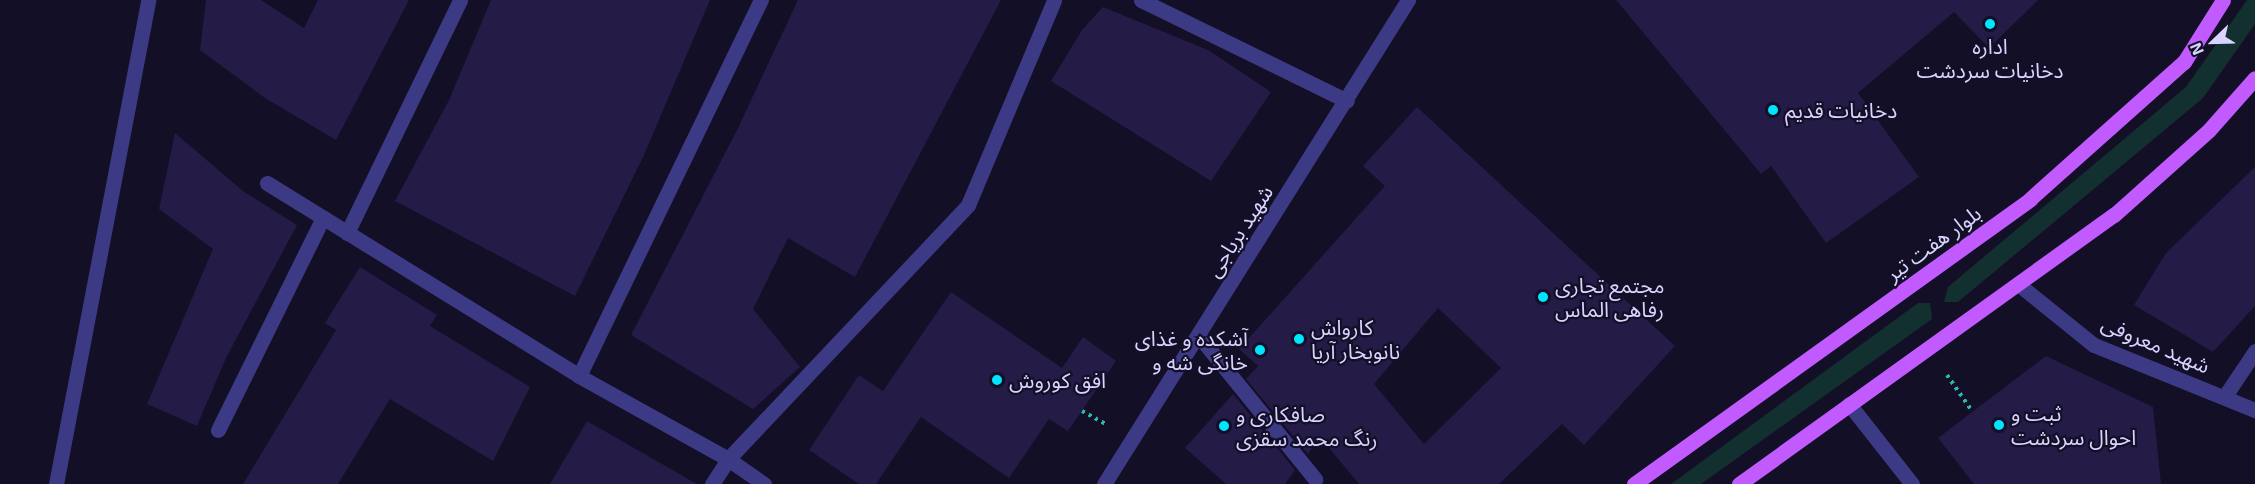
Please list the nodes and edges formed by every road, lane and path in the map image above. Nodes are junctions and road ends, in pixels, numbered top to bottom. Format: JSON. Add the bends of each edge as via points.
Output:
{"nodes":[{"id":1,"x":148,"y":0,"type":"edge"},
{"id":2,"x":460,"y":0,"type":"edge"},
{"id":3,"x":761,"y":0,"type":"edge"},
{"id":4,"x":1054,"y":0,"type":"edge"},
{"id":5,"x":1141,"y":0,"type":"edge"},
{"id":6,"x":1408,"y":0,"type":"edge"},
{"id":7,"x":2223,"y":0,"type":"edge"},
{"id":8,"x":2255,"y":78,"type":"edge"},
{"id":9,"x":1347,"y":101,"type":"junction"},
{"id":10,"x":267,"y":183,"type":"dead end"},
{"id":11,"x":323,"y":218,"type":"junction"},
{"id":12,"x":347,"y":233,"type":"junction"},
{"id":13,"x":2018,"y":284,"type":"junction"},
{"id":14,"x":1198,"y":335,"type":"junction"},
{"id":15,"x":1928,"y":348,"type":"junction"},
{"id":16,"x":2255,"y":351,"type":"edge"},
{"id":17,"x":579,"y":376,"type":"junction"},
{"id":18,"x":2225,"y":396,"type":"junction"},
{"id":19,"x":1849,"y":404,"type":"junction"},
{"id":20,"x":2255,"y":410,"type":"edge"},
{"id":21,"x":1972,"y":411,"type":"dead end"},
{"id":22,"x":218,"y":430,"type":"dead end"},
{"id":23,"x":728,"y":459,"type":"junction"},
{"id":24,"x":1315,"y":479,"type":"dead end"},
{"id":25,"x":56,"y":484,"type":"edge"},
{"id":26,"x":712,"y":484,"type":"edge"},
{"id":27,"x":764,"y":484,"type":"edge"},
{"id":28,"x":1104,"y":484,"type":"edge"},
{"id":29,"x":1634,"y":484,"type":"edge"},
{"id":30,"x":1739,"y":484,"type":"edge"},
{"id":31,"x":1912,"y":484,"type":"edge"}],
"edges":[{"from":1,"to":25,"type":"street"},
{"from":2,"to":12,"type":"street"},
{"from":3,"to":17,"type":"street"},
{"from":4,"to":23,"type":"street","via":[[968,205]]},
{"from":5,"to":9,"type":"street"},
{"from":6,"to":9,"type":"street","name":"شهید بریاجی"},
{"from":7,"to":29,"type":"main road","name":"بلوار هفت تیر","via":[[2184,62],[2030,199]]},
{"from":8,"to":13,"type":"main road","via":[[2210,130],[2114,215]]},
{"from":9,"to":14,"type":"street","name":"شهید بریاجی"},
{"from":10,"to":11,"type":"street"},
{"from":11,"to":12,"type":"street"},
{"from":11,"to":22,"type":"street"},
{"from":12,"to":17,"type":"street"},
{"from":13,"to":15,"type":"main road"},
{"from":13,"to":18,"type":"street","name":"شهید معروفی","via":[[2094,345]]},
{"from":14,"to":24,"type":"street"},
{"from":14,"to":28,"type":"street","name":"شهید بریاجی"},
{"from":15,"to":19,"type":"main road"},
{"from":15,"to":21,"type":"path"},
{"from":16,"to":18,"type":"street"},
{"from":17,"to":23,"type":"street"},
{"from":18,"to":20,"type":"street","name":"شهید معروفی"},
{"from":19,"to":30,"type":"main road"},
{"from":19,"to":31,"type":"street"},
{"from":23,"to":26,"type":"street"},
{"from":23,"to":27,"type":"street"}]}
